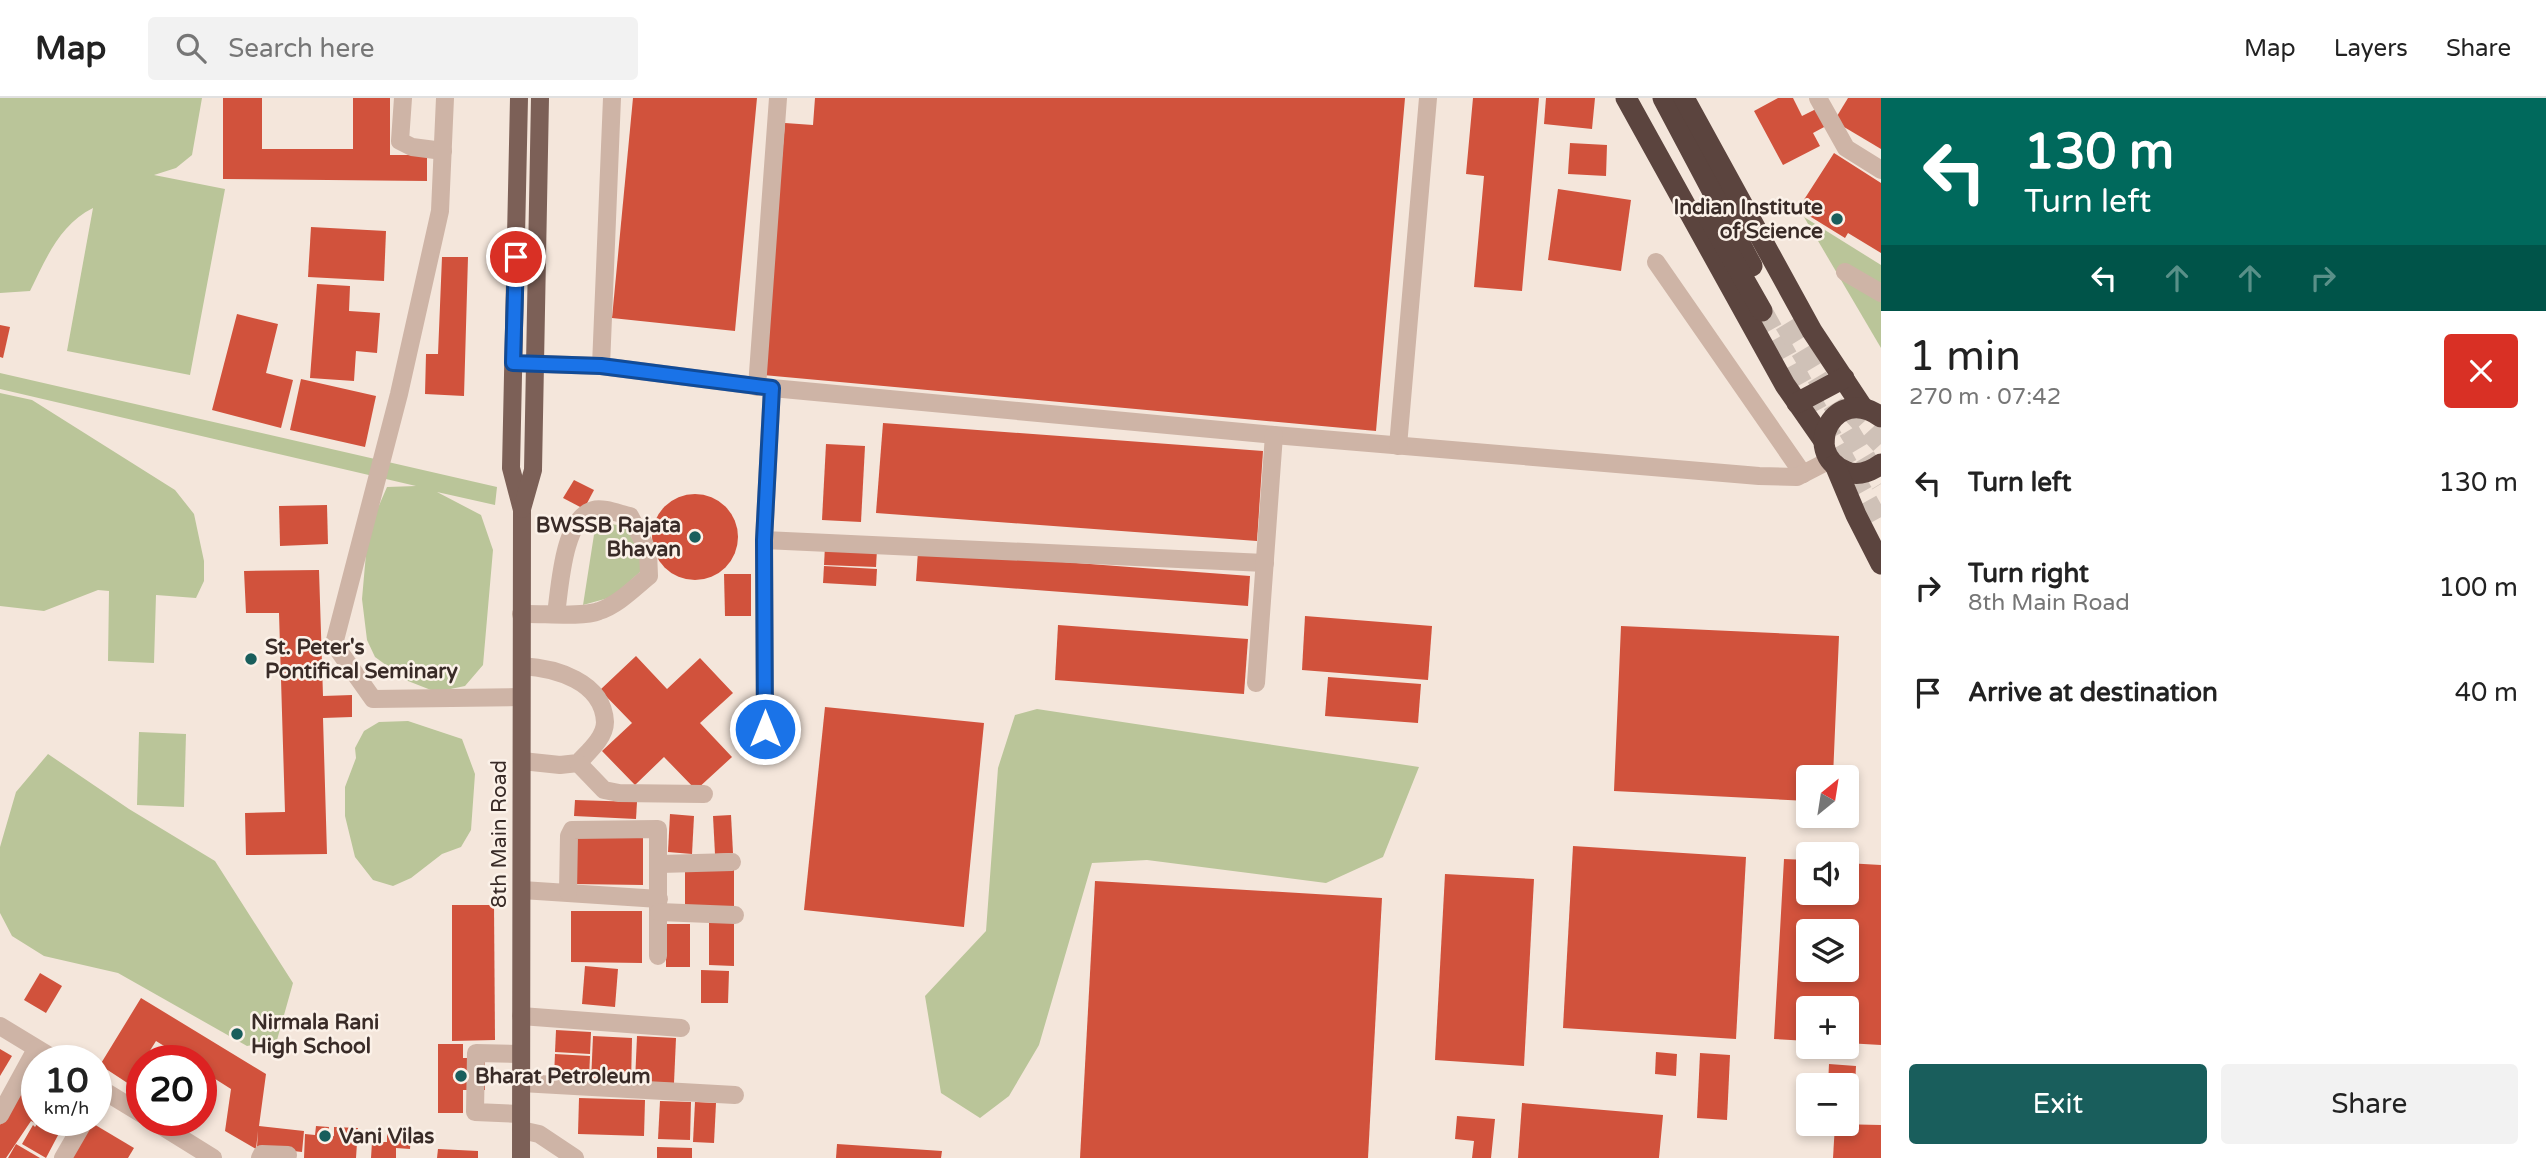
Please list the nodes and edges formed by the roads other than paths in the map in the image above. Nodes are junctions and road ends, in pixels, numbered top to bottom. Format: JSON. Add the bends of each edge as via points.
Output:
{"nodes":[{"id":1,"x":403,"y":98,"type":"edge"},
{"id":2,"x":445,"y":98,"type":"edge"},
{"id":3,"x":519,"y":98,"type":"edge"},
{"id":4,"x":540,"y":98,"type":"edge"},
{"id":5,"x":612,"y":98,"type":"edge"},
{"id":6,"x":778,"y":98,"type":"edge"},
{"id":7,"x":1428,"y":98,"type":"edge"},
{"id":8,"x":1626,"y":98,"type":"edge"},
{"id":9,"x":1640,"y":98,"type":"edge"},
{"id":10,"x":1663,"y":98,"type":"edge"},
{"id":11,"x":1684,"y":98,"type":"edge"},
{"id":12,"x":1818,"y":98,"type":"edge"},
{"id":13,"x":443,"y":151,"type":"junction"},
{"id":14,"x":1881,"y":170,"type":"edge"},
{"id":15,"x":1656,"y":262,"type":"dead end"},
{"id":16,"x":1845,"y":272,"type":"dead end"},
{"id":17,"x":1881,"y":293,"type":"edge"},
{"id":18,"x":513,"y":363,"type":"junction"},
{"id":19,"x":535,"y":363,"type":"junction"},
{"id":20,"x":601,"y":366,"type":"junction"},
{"id":21,"x":1843,"y":378,"type":"junction"},
{"id":22,"x":764,"y":388,"type":"junction"},
{"id":23,"x":1797,"y":403,"type":"junction"},
{"id":24,"x":1876,"y":413,"type":"edge"},
{"id":25,"x":1274,"y":435,"type":"junction"},
{"id":26,"x":1398,"y":446,"type":"junction"},
{"id":27,"x":1830,"y":455,"type":"junction"},
{"id":28,"x":1881,"y":464,"type":"edge"},
{"id":29,"x":1803,"y":474,"type":"junction"},
{"id":30,"x":522,"y":510,"type":"junction"},
{"id":31,"x":764,"y":540,"type":"junction"},
{"id":32,"x":1265,"y":563,"type":"junction"},
{"id":33,"x":1881,"y":564,"type":"edge"},
{"id":34,"x":522,"y":614,"type":"junction"},
{"id":35,"x":556,"y":614,"type":"junction"},
{"id":36,"x":522,"y":666,"type":"junction"},
{"id":37,"x":1256,"y":683,"type":"dead end"},
{"id":38,"x":521,"y":696,"type":"junction"},
{"id":39,"x":765,"y":729,"type":"dead end"},
{"id":40,"x":522,"y":761,"type":"junction"},
{"id":41,"x":578,"y":763,"type":"junction"},
{"id":42,"x":704,"y":794,"type":"dead end"},
{"id":43,"x":732,"y":862,"type":"dead end"},
{"id":44,"x":660,"y":864,"type":"junction"},
{"id":45,"x":522,"y":890,"type":"junction"},
{"id":46,"x":568,"y":892,"type":"junction"},
{"id":47,"x":659,"y":905,"type":"junction"},
{"id":48,"x":735,"y":915,"type":"dead end"},
{"id":49,"x":658,"y":957,"type":"dead end"},
{"id":50,"x":521,"y":1016,"type":"junction"},
{"id":51,"x":0,"y":1026,"type":"edge"},
{"id":52,"x":681,"y":1028,"type":"dead end"},
{"id":53,"x":30,"y":1045,"type":"edge"},
{"id":54,"x":521,"y":1054,"type":"junction"},
{"id":55,"x":21,"y":1076,"type":"edge"},
{"id":56,"x":521,"y":1083,"type":"junction"},
{"id":57,"x":735,"y":1095,"type":"dead end"},
{"id":58,"x":0,"y":1115,"type":"edge"},
{"id":59,"x":521,"y":1122,"type":"junction"},
{"id":60,"x":76,"y":1136,"type":"edge"},
{"id":61,"x":178,"y":1136,"type":"edge"},
{"id":62,"x":288,"y":1155,"type":"dead end"},
{"id":63,"x":64,"y":1158,"type":"edge"},
{"id":64,"x":213,"y":1158,"type":"edge"},
{"id":65,"x":260,"y":1158,"type":"edge"},
{"id":66,"x":521,"y":1158,"type":"edge"},
{"id":67,"x":575,"y":1158,"type":"edge"}],
"edges":[{"from":1,"to":13,"type":"street","via":[[400,141]]},
{"from":2,"to":13,"type":"street"},
{"from":3,"to":18,"type":"main road","name":"8th Main Road"},
{"from":4,"to":19,"type":"main road","name":"8th Main Road"},
{"from":5,"to":20,"type":"street"},
{"from":6,"to":22,"type":"street"},
{"from":7,"to":26,"type":"street"},
{"from":8,"to":23,"type":"highway"},
{"from":9,"to":10,"type":"highway","via":[[1767,306]]},
{"from":11,"to":21,"type":"highway","via":[[1812,331]]},
{"from":12,"to":14,"type":"street","via":[[1846,148]]},
{"from":13,"to":38,"type":"street","via":[[440,211],[399,394],[334,644],[373,699]]},
{"from":15,"to":29,"type":"street"},
{"from":16,"to":17,"type":"street"},
{"from":18,"to":19,"type":"street"},
{"from":18,"to":30,"type":"main road","name":"8th Main Road","via":[[511,468]]},
{"from":19,"to":20,"type":"street"},
{"from":19,"to":30,"type":"main road","name":"8th Main Road","via":[[533,470]]},
{"from":20,"to":22,"type":"street"},
{"from":21,"to":23,"type":"highway"},
{"from":21,"to":24,"type":"highway"},
{"from":22,"to":25,"type":"street"},
{"from":22,"to":31,"type":"street"},
{"from":23,"to":27,"type":"highway"},
{"from":24,"to":27,"type":"highway","via":[[1842,410],[1834,416],[1828,425]]},
{"from":25,"to":26,"type":"street"},
{"from":25,"to":32,"type":"street"},
{"from":26,"to":29,"type":"street","via":[[1759,476]]},
{"from":27,"to":28,"type":"highway","via":[[1851,473],[1872,471]]},
{"from":27,"to":29,"type":"street"},
{"from":27,"to":33,"type":"highway"},
{"from":30,"to":34,"type":"main road","name":"8th Main Road"},
{"from":31,"to":32,"type":"street"},
{"from":31,"to":39,"type":"street"},
{"from":32,"to":37,"type":"street"},
{"from":34,"to":35,"type":"street"},
{"from":34,"to":36,"type":"main road","name":"8th Main Road"},
{"from":35,"to":35,"type":"street","via":[[597,612],[649,576],[649,551],[630,516],[596,509],[573,526]]},
{"from":36,"to":38,"type":"main road","name":"8th Main Road"},
{"from":36,"to":41,"type":"street","via":[[547,667],[574,679],[590,690],[599,704],[605,724],[597,743]]},
{"from":38,"to":40,"type":"main road","name":"8th Main Road"},
{"from":40,"to":41,"type":"street"},
{"from":40,"to":45,"type":"main road","name":"8th Main Road"},
{"from":41,"to":42,"type":"street","via":[[604,790]]},
{"from":43,"to":44,"type":"street"},
{"from":44,"to":46,"type":"street","via":[[658,829],[575,828],[569,836]]},
{"from":44,"to":47,"type":"street"},
{"from":45,"to":46,"type":"street"},
{"from":45,"to":50,"type":"main road","name":"8th Main Road"},
{"from":46,"to":47,"type":"street"},
{"from":47,"to":48,"type":"street"},
{"from":47,"to":49,"type":"street"},
{"from":50,"to":52,"type":"street"},
{"from":50,"to":54,"type":"main road","name":"8th Main Road"},
{"from":51,"to":53,"type":"street"},
{"from":54,"to":56,"type":"main road","name":"8th Main Road"},
{"from":54,"to":59,"type":"street","via":[[476,1053],[475,1112]]},
{"from":55,"to":58,"type":"street"},
{"from":56,"to":57,"type":"street"},
{"from":56,"to":59,"type":"main road","name":"8th Main Road"},
{"from":59,"to":66,"type":"main road","name":"8th Main Road"},
{"from":59,"to":67,"type":"street"},
{"from":60,"to":63,"type":"street"},
{"from":61,"to":64,"type":"street"},
{"from":62,"to":65,"type":"street","via":[[262,1154]]}]}
